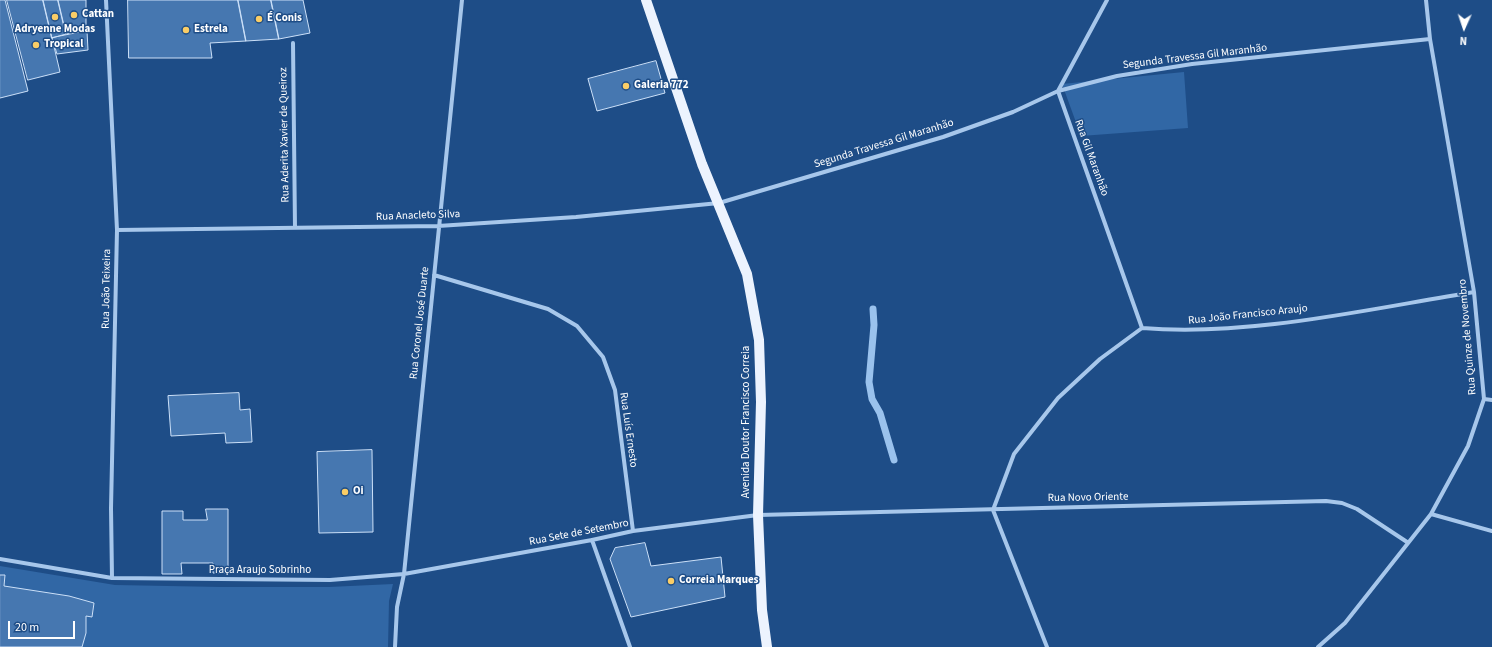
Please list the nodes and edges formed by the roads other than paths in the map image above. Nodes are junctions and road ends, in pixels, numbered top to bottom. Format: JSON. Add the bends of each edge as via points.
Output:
{"nodes":[{"id":1,"x":106,"y":0,"type":"edge"},
{"id":2,"x":462,"y":0,"type":"edge"},
{"id":3,"x":646,"y":0,"type":"edge"},
{"id":4,"x":1107,"y":0,"type":"edge"},
{"id":5,"x":1426,"y":0,"type":"edge"},
{"id":6,"x":1430,"y":39,"type":"junction"},
{"id":7,"x":293,"y":43,"type":"dead end"},
{"id":8,"x":1058,"y":91,"type":"junction"},
{"id":9,"x":719,"y":203,"type":"junction"},
{"id":10,"x":438,"y":226,"type":"junction"},
{"id":11,"x":294,"y":228,"type":"junction"},
{"id":12,"x":117,"y":230,"type":"junction"},
{"id":13,"x":434,"y":275,"type":"junction"},
{"id":14,"x":1474,"y":292,"type":"junction"},
{"id":15,"x":1142,"y":328,"type":"junction"},
{"id":16,"x":1484,"y":399,"type":"junction"},
{"id":17,"x":1492,"y":400,"type":"edge"},
{"id":18,"x":993,"y":510,"type":"junction"},
{"id":19,"x":1431,"y":514,"type":"junction"},
{"id":20,"x":758,"y":515,"type":"junction"},
{"id":21,"x":633,"y":531,"type":"junction"},
{"id":22,"x":1492,"y":531,"type":"edge"},
{"id":23,"x":592,"y":540,"type":"junction"},
{"id":24,"x":1407,"y":542,"type":"junction"},
{"id":25,"x":0,"y":559,"type":"edge"},
{"id":26,"x":404,"y":574,"type":"junction"},
{"id":27,"x":115,"y":578,"type":"junction"},
{"id":28,"x":395,"y":647,"type":"edge"},
{"id":29,"x":630,"y":647,"type":"edge"},
{"id":30,"x":768,"y":647,"type":"edge"},
{"id":31,"x":1047,"y":647,"type":"edge"},
{"id":32,"x":1318,"y":647,"type":"edge"}],
"edges":[{"from":1,"to":12,"type":"street","name":"Rua João Teixeira"},
{"from":2,"to":10,"type":"street","name":"Rua Coronel José Duarte"},
{"from":3,"to":9,"type":"main road","name":"Avenida Doutor Francisco Correia","via":[[702,164]]},
{"from":4,"to":8,"type":"street"},
{"from":5,"to":6,"type":"street","name":"Rua Quinze de Novembro"},
{"from":6,"to":8,"type":"street","name":"Segunda Travessa Gil Maranhão","via":[[1192,64],[1117,76]]},
{"from":6,"to":14,"type":"street","name":"Rua Quinze de Novembro"},
{"from":7,"to":11,"type":"street","name":"Rua Aderita Xavier de Queiroz"},
{"from":8,"to":9,"type":"street","name":"Segunda Travessa Gil Maranhão","via":[[1013,112],[943,137]]},
{"from":8,"to":15,"type":"street","name":"Rua Gil Maranhão"},
{"from":9,"to":10,"type":"street","name":"Rua Anacleto Silva","via":[[576,217]]},
{"from":9,"to":20,"type":"main road","name":"Avenida Doutor Francisco Correia","via":[[747,274],[759,340],[761,402]]},
{"from":10,"to":11,"type":"street","name":"Rua Anacleto Silva"},
{"from":10,"to":13,"type":"street","name":"Rua Coronel José Duarte"},
{"from":11,"to":12,"type":"street","name":"Rua Anacleto Silva"},
{"from":12,"to":27,"type":"street","name":"Rua João Teixeira","via":[[111,508]]},
{"from":13,"to":21,"type":"street","name":"Rua Luís Ernesto","via":[[548,309],[577,326],[603,357],[614,390]]},
{"from":13,"to":26,"type":"street","name":"Rua Coronel José Duarte"},
{"from":14,"to":15,"type":"street","name":"Rua João Francisco Araujo","via":[[1297,320],[1227,328],[1176,331]]},
{"from":14,"to":16,"type":"street","name":"Rua Quinze de Novembro"},
{"from":15,"to":18,"type":"street","via":[[1100,359],[1058,398],[1014,454]]},
{"from":16,"to":17,"type":"street"},
{"from":16,"to":19,"type":"street","name":"Rua Quinze de Novembro","via":[[1468,446]]},
{"from":18,"to":20,"type":"street","name":"Rua Novo Oriente"},
{"from":18,"to":24,"type":"street","name":"Rua Novo Oriente","via":[[1342,503],[1357,509]]},
{"from":18,"to":31,"type":"street"},
{"from":19,"to":22,"type":"street"},
{"from":19,"to":24,"type":"street","name":"Rua Quinze de Novembro"},
{"from":20,"to":21,"type":"street","name":"Rua Sete de Setembro"},
{"from":20,"to":30,"type":"main road","name":"Avenida Doutor Francisco Correia","via":[[762,610]]},
{"from":21,"to":23,"type":"street","name":"Rua Sete de Setembro"},
{"from":23,"to":26,"type":"street","name":"Rua Sete de Setembro"},
{"from":23,"to":29,"type":"street"},
{"from":24,"to":32,"type":"street","name":"Rua Quinze de Novembro","via":[[1345,623]]},
{"from":25,"to":27,"type":"street","name":"Praça Araujo Sobrinho"},
{"from":26,"to":27,"type":"street","name":"Praça Araujo Sobrinho","via":[[330,580]]},
{"from":26,"to":28,"type":"street","name":"Rua Coronel José Duarte","via":[[397,607]]}]}
